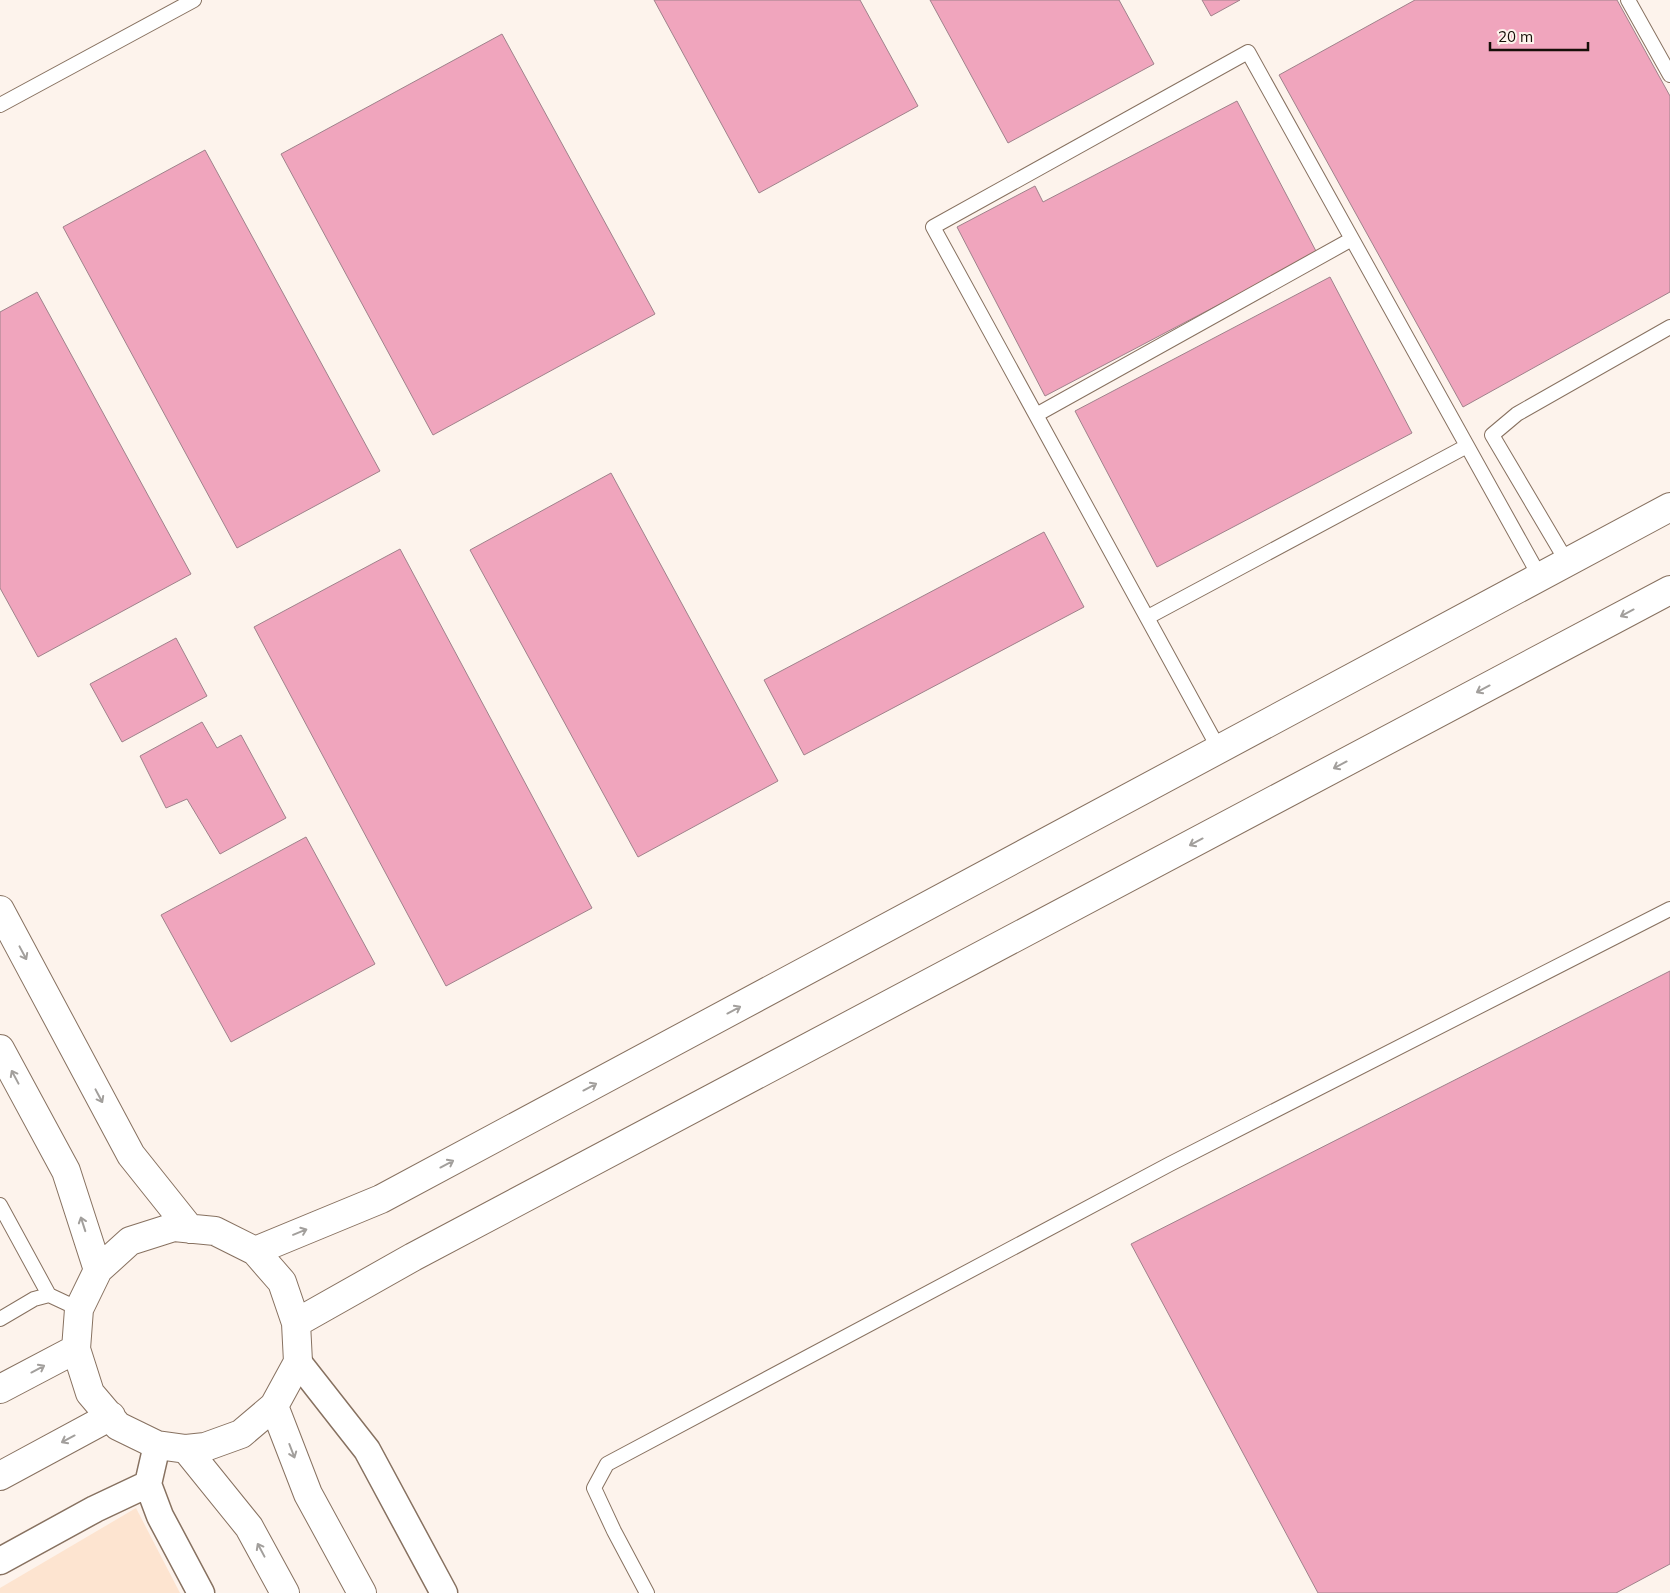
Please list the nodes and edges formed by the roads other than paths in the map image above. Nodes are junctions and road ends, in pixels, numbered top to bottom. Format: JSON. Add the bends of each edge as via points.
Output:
{"nodes":[{"id":1,"x":194,"y":0,"type":"edge"},
{"id":2,"x":1628,"y":0,"type":"edge"},
{"id":3,"x":1670,"y":75,"type":"edge"},
{"id":4,"x":0,"y":105,"type":"edge"},
{"id":5,"x":1352,"y":239,"type":"junction"},
{"id":6,"x":1670,"y":327,"type":"edge"},
{"id":7,"x":1036,"y":415,"type":"junction"},
{"id":8,"x":1468,"y":446,"type":"junction"},
{"id":9,"x":1670,"y":507,"type":"edge"},
{"id":10,"x":1567,"y":562,"type":"junction"},
{"id":11,"x":1540,"y":577,"type":"junction"},
{"id":12,"x":1670,"y":590,"type":"edge"},
{"id":13,"x":1148,"y":617,"type":"junction"},
{"id":14,"x":1219,"y":749,"type":"junction"},
{"id":15,"x":1670,"y":909,"type":"edge"},
{"id":16,"x":0,"y":910,"type":"edge"},
{"id":17,"x":0,"y":1049,"type":"edge"},
{"id":18,"x":0,"y":1205,"type":"edge"},
{"id":19,"x":190,"y":1229,"type":"junction"},
{"id":20,"x":255,"y":1251,"type":"junction"},
{"id":21,"x":98,"y":1270,"type":"junction"},
{"id":22,"x":48,"y":1295,"type":"junction"},
{"id":23,"x":79,"y":1309,"type":"junction"},
{"id":24,"x":0,"y":1319,"type":"edge"},
{"id":25,"x":296,"y":1323,"type":"junction"},
{"id":26,"x":76,"y":1349,"type":"junction"},
{"id":27,"x":298,"y":1362,"type":"junction"},
{"id":28,"x":0,"y":1390,"type":"edge"},
{"id":29,"x":274,"y":1406,"type":"junction"},
{"id":30,"x":111,"y":1416,"type":"junction"},
{"id":31,"x":158,"y":1445,"type":"junction"},
{"id":32,"x":186,"y":1449,"type":"junction"},
{"id":33,"x":0,"y":1476,"type":"edge"},
{"id":34,"x":148,"y":1484,"type":"junction"},
{"id":35,"x":0,"y":1561,"type":"edge"},
{"id":36,"x":201,"y":1593,"type":"edge"},
{"id":37,"x":284,"y":1593,"type":"edge"},
{"id":38,"x":362,"y":1593,"type":"edge"},
{"id":39,"x":444,"y":1593,"type":"edge"},
{"id":40,"x":647,"y":1593,"type":"edge"}],
"edges":[{"from":1,"to":4,"type":"lane"},
{"from":2,"to":3,"type":"lane"},
{"from":5,"to":7,"type":"lane"},
{"from":5,"to":7,"type":"lane","via":[[1248,52],[933,227]]},
{"from":5,"to":8,"type":"lane"},
{"from":6,"to":10,"type":"lane","via":[[1517,414],[1492,435]]},
{"from":7,"to":13,"type":"lane"},
{"from":8,"to":11,"type":"lane"},
{"from":8,"to":13,"type":"lane"},
{"from":9,"to":10,"type":"street"},
{"from":10,"to":11,"type":"street"},
{"from":11,"to":14,"type":"street"},
{"from":12,"to":25,"type":"street","one_way":true,"via":[[413,1257]]},
{"from":13,"to":14,"type":"lane"},
{"from":20,"to":14,"type":"street","one_way":true,"via":[[381,1199]]},
{"from":15,"to":40,"type":"lane","via":[[1170,1164],[607,1464],[594,1488]]},
{"from":16,"to":19,"type":"street","one_way":true,"via":[[131,1155]]},
{"from":21,"to":17,"type":"street","one_way":true,"via":[[66,1171]]},
{"from":18,"to":22,"type":"lane"},
{"from":19,"to":20,"type":"street","via":[[215,1230]]},
{"from":19,"to":21,"type":"street","via":[[174,1227],[130,1241]]},
{"from":20,"to":25,"type":"street","via":[[282,1282]]},
{"from":21,"to":23,"type":"street"},
{"from":22,"to":23,"type":"lane"},
{"from":22,"to":24,"type":"lane","via":[[34,1299]]},
{"from":23,"to":26,"type":"street"},
{"from":25,"to":27,"type":"street"},
{"from":28,"to":26,"type":"street","one_way":true},
{"from":26,"to":30,"type":"street","via":[[90,1393]]},
{"from":27,"to":29,"type":"street"},
{"from":27,"to":39,"type":"street","via":[[367,1450]]},
{"from":29,"to":32,"type":"street","via":[[241,1434],[205,1447]]},
{"from":29,"to":38,"type":"street","one_way":true,"via":[[308,1494]]},
{"from":30,"to":31,"type":"street","via":[[118,1426]]},
{"from":30,"to":33,"type":"street","one_way":true},
{"from":31,"to":32,"type":"street"},
{"from":31,"to":34,"type":"street"},
{"from":37,"to":32,"type":"street","one_way":true,"via":[[249,1527]]},
{"from":34,"to":35,"type":"street"},
{"from":34,"to":36,"type":"street","via":[[160,1516]]}]}
